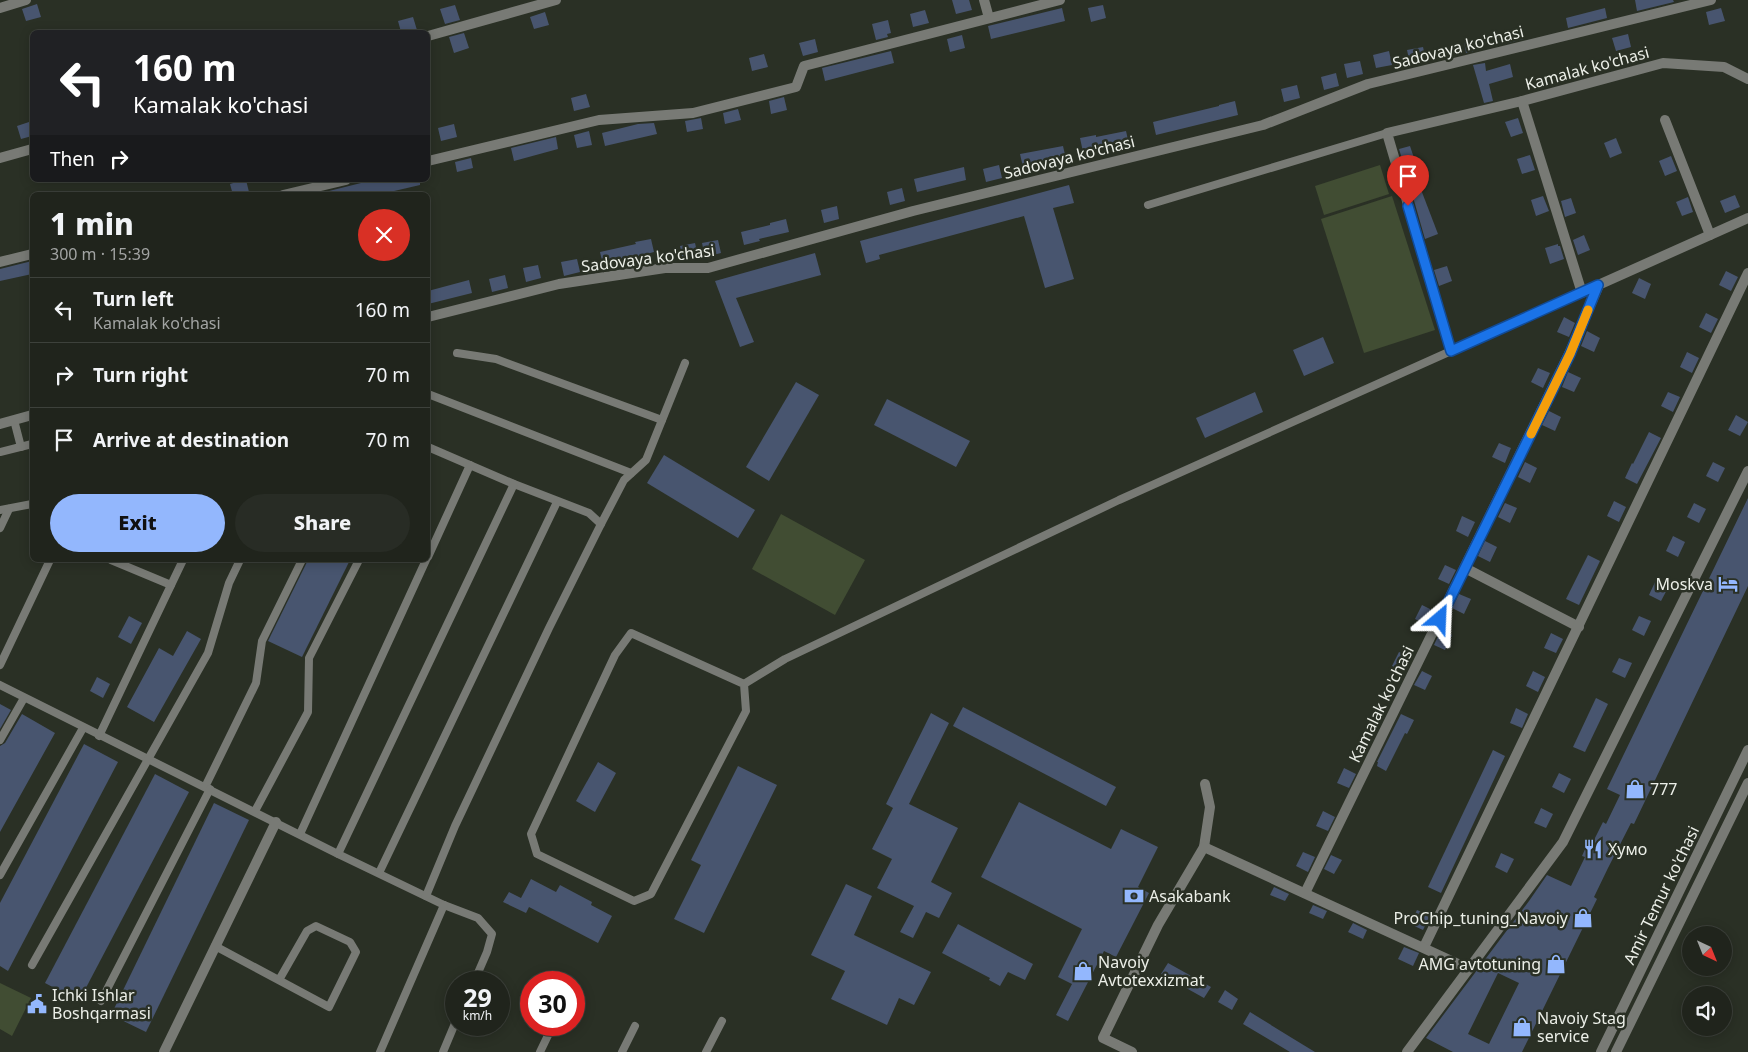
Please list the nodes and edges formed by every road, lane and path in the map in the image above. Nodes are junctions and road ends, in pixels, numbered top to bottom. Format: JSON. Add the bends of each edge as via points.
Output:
{"nodes":[{"id":1,"x":2,"y":0,"type":"edge"},
{"id":2,"x":26,"y":0,"type":"edge"},
{"id":3,"x":556,"y":0,"type":"edge"},
{"id":4,"x":984,"y":0,"type":"edge"},
{"id":5,"x":1060,"y":0,"type":"edge"},
{"id":6,"x":1711,"y":0,"type":"edge"},
{"id":7,"x":0,"y":6,"type":"edge"},
{"id":8,"x":989,"y":18,"type":"junction"},
{"id":9,"x":430,"y":35,"type":"edge"},
{"id":10,"x":1748,"y":79,"type":"edge"},
{"id":11,"x":1522,"y":101,"type":"junction"},
{"id":12,"x":1665,"y":120,"type":"dead end"},
{"id":13,"x":1387,"y":133,"type":"junction"},
{"id":14,"x":30,"y":150,"type":"edge"},
{"id":15,"x":0,"y":158,"type":"edge"},
{"id":16,"x":430,"y":161,"type":"edge"},
{"id":17,"x":338,"y":182,"type":"edge"},
{"id":18,"x":296,"y":192,"type":"edge"},
{"id":19,"x":1148,"y":204,"type":"dead end"},
{"id":20,"x":1748,"y":218,"type":"edge"},
{"id":21,"x":1710,"y":235,"type":"junction"},
{"id":22,"x":30,"y":254,"type":"edge"},
{"id":23,"x":0,"y":262,"type":"edge"},
{"id":24,"x":1748,"y":273,"type":"edge"},
{"id":25,"x":1598,"y":285,"type":"junction"},
{"id":26,"x":1582,"y":293,"type":"junction"},
{"id":27,"x":430,"y":316,"type":"edge"},
{"id":28,"x":1451,"y":351,"type":"junction"},
{"id":29,"x":457,"y":353,"type":"dead end"},
{"id":30,"x":685,"y":363,"type":"dead end"},
{"id":31,"x":430,"y":395,"type":"edge"},
{"id":32,"x":30,"y":416,"type":"edge"},
{"id":33,"x":14,"y":420,"type":"junction"},
{"id":34,"x":662,"y":420,"type":"junction"},
{"id":35,"x":0,"y":424,"type":"edge"},
{"id":36,"x":30,"y":445,"type":"edge"},
{"id":37,"x":21,"y":447,"type":"junction"},
{"id":38,"x":430,"y":448,"type":"edge"},
{"id":39,"x":0,"y":452,"type":"edge"},
{"id":40,"x":470,"y":465,"type":"junction"},
{"id":41,"x":1748,"y":471,"type":"edge"},
{"id":42,"x":631,"y":473,"type":"junction"},
{"id":43,"x":514,"y":484,"type":"junction"},
{"id":44,"x":557,"y":502,"type":"junction"},
{"id":45,"x":30,"y":504,"type":"edge"},
{"id":46,"x":9,"y":509,"type":"junction"},
{"id":47,"x":0,"y":510,"type":"edge"},
{"id":48,"x":601,"y":524,"type":"junction"},
{"id":49,"x":0,"y":528,"type":"edge"},
{"id":50,"x":430,"y":552,"type":"edge"},
{"id":51,"x":49,"y":562,"type":"edge"},
{"id":52,"x":116,"y":562,"type":"edge"},
{"id":53,"x":182,"y":562,"type":"edge"},
{"id":54,"x":239,"y":562,"type":"edge"},
{"id":55,"x":301,"y":562,"type":"edge"},
{"id":56,"x":358,"y":562,"type":"edge"},
{"id":57,"x":425,"y":562,"type":"edge"},
{"id":58,"x":1465,"y":568,"type":"junction"},
{"id":59,"x":171,"y":585,"type":"junction"},
{"id":60,"x":1579,"y":628,"type":"junction"},
{"id":61,"x":0,"y":664,"type":"edge"},
{"id":62,"x":744,"y":684,"type":"junction"},
{"id":63,"x":0,"y":685,"type":"edge"},
{"id":64,"x":24,"y":698,"type":"junction"},
{"id":65,"x":83,"y":728,"type":"junction"},
{"id":66,"x":99,"y":736,"type":"junction"},
{"id":67,"x":0,"y":740,"type":"edge"},
{"id":68,"x":1748,"y":750,"type":"edge"},
{"id":69,"x":147,"y":759,"type":"junction"},
{"id":70,"x":1748,"y":783,"type":"edge"},
{"id":71,"x":1204,"y":784,"type":"dead end"},
{"id":72,"x":208,"y":788,"type":"junction"},
{"id":73,"x":255,"y":811,"type":"junction"},
{"id":74,"x":276,"y":822,"type":"junction"},
{"id":75,"x":300,"y":834,"type":"junction"},
{"id":76,"x":1204,"y":847,"type":"junction"},
{"id":77,"x":338,"y":854,"type":"junction"},
{"id":78,"x":379,"y":873,"type":"junction"},
{"id":79,"x":0,"y":875,"type":"edge"},
{"id":80,"x":1305,"y":893,"type":"junction"},
{"id":81,"x":426,"y":896,"type":"junction"},
{"id":82,"x":444,"y":905,"type":"junction"},
{"id":83,"x":215,"y":946,"type":"junction"},
{"id":84,"x":1424,"y":948,"type":"junction"},
{"id":85,"x":32,"y":965,"type":"dead end"},
{"id":86,"x":1469,"y":969,"type":"junction"},
{"id":87,"x":479,"y":971,"type":"edge"},
{"id":88,"x":279,"y":980,"type":"junction"},
{"id":89,"x":102,"y":1001,"type":"dead end"},
{"id":90,"x":722,"y":1021,"type":"dead end"},
{"id":91,"x":635,"y":1026,"type":"dead end"},
{"id":92,"x":450,"y":1036,"type":"edge"},
{"id":93,"x":548,"y":1036,"type":"edge"},
{"id":94,"x":164,"y":1052,"type":"edge"},
{"id":95,"x":380,"y":1052,"type":"edge"},
{"id":96,"x":443,"y":1052,"type":"edge"},
{"id":97,"x":540,"y":1052,"type":"edge"},
{"id":98,"x":622,"y":1052,"type":"edge"},
{"id":99,"x":706,"y":1052,"type":"edge"},
{"id":100,"x":1132,"y":1052,"type":"edge"},
{"id":101,"x":1407,"y":1052,"type":"edge"},
{"id":102,"x":1601,"y":1052,"type":"edge"},
{"id":103,"x":1616,"y":1052,"type":"edge"}],
"edges":[{"from":1,"to":7,"type":"street"},
{"from":2,"to":7,"type":"street"},
{"from":3,"to":9,"type":"street"},
{"from":4,"to":8,"type":"street"},
{"from":5,"to":8,"type":"street"},
{"from":6,"to":27,"type":"street","name":"Sadovaya ko'chasi","via":[[1368,84],[1263,125],[912,211],[708,268],[665,268],[559,284]]},
{"from":8,"to":16,"type":"street","via":[[804,66],[796,87],[702,111],[599,120]]},
{"from":10,"to":11,"type":"street","name":"Kamalak ko'chasi","via":[[1724,67],[1663,63]]},
{"from":11,"to":13,"type":"street","name":"Kamalak ko'chasi"},
{"from":11,"to":26,"type":"street","name":"Kamalak ko'chasi"},
{"from":12,"to":21,"type":"street"},
{"from":13,"to":19,"type":"lane"},
{"from":13,"to":28,"type":"street"},
{"from":14,"to":15,"type":"street"},
{"from":17,"to":18,"type":"street"},
{"from":20,"to":21,"type":"street"},
{"from":21,"to":25,"type":"street"},
{"from":22,"to":23,"type":"street"},
{"from":24,"to":60,"type":"street"},
{"from":25,"to":26,"type":"street"},
{"from":25,"to":58,"type":"street","name":"Kamalak ko'chasi","via":[[1570,354]]},
{"from":26,"to":28,"type":"street"},
{"from":28,"to":62,"type":"lane","via":[[1110,504],[784,659]]},
{"from":29,"to":34,"type":"lane","via":[[496,359]]},
{"from":30,"to":34,"type":"lane"},
{"from":31,"to":42,"type":"lane"},
{"from":32,"to":33,"type":"street"},
{"from":33,"to":35,"type":"street"},
{"from":33,"to":37,"type":"lane"},
{"from":34,"to":42,"type":"lane","via":[[646,460]]},
{"from":36,"to":37,"type":"lane"},
{"from":37,"to":39,"type":"lane"},
{"from":38,"to":40,"type":"lane"},
{"from":40,"to":43,"type":"lane"},
{"from":40,"to":50,"type":"lane"},
{"from":41,"to":86,"type":"street","via":[[1563,842]]},
{"from":42,"to":48,"type":"lane"},
{"from":43,"to":44,"type":"lane"},
{"from":43,"to":77,"type":"lane"},
{"from":44,"to":48,"type":"lane","via":[[589,513]]},
{"from":44,"to":78,"type":"lane"},
{"from":45,"to":46,"type":"lane"},
{"from":46,"to":47,"type":"lane"},
{"from":46,"to":49,"type":"lane"},
{"from":48,"to":81,"type":"lane","via":[[455,826]]},
{"from":51,"to":61,"type":"lane"},
{"from":52,"to":59,"type":"lane"},
{"from":53,"to":59,"type":"lane"},
{"from":54,"to":69,"type":"lane","via":[[229,583],[208,653]]},
{"from":55,"to":72,"type":"lane","via":[[262,641],[256,683]]},
{"from":56,"to":73,"type":"lane","via":[[309,658],[308,712]]},
{"from":57,"to":75,"type":"lane"},
{"from":58,"to":60,"type":"street"},
{"from":58,"to":80,"type":"street","name":"Kamalak ko'chasi"},
{"from":59,"to":66,"type":"lane"},
{"from":60,"to":84,"type":"street"},
{"from":62,"to":62,"type":"lane","via":[[746,711],[651,894],[634,901],[536,854],[531,834],[615,655],[631,633]]},
{"from":63,"to":64,"type":"lane"},
{"from":64,"to":65,"type":"lane"},
{"from":64,"to":67,"type":"lane"},
{"from":65,"to":66,"type":"lane"},
{"from":65,"to":79,"type":"lane"},
{"from":66,"to":69,"type":"lane"},
{"from":68,"to":102,"type":"street","name":"Amir Temur ko'chasi"},
{"from":69,"to":72,"type":"lane"},
{"from":69,"to":85,"type":"lane"},
{"from":70,"to":103,"type":"street","name":"Amir Temur ko'chasi"},
{"from":71,"to":76,"type":"street","via":[[1210,808]]},
{"from":72,"to":73,"type":"lane"},
{"from":72,"to":89,"type":"lane"},
{"from":73,"to":74,"type":"lane"},
{"from":74,"to":75,"type":"lane"},
{"from":74,"to":83,"type":"street"},
{"from":75,"to":77,"type":"lane"},
{"from":76,"to":80,"type":"street"},
{"from":76,"to":100,"type":"street","via":[[1158,925],[1103,1038]]},
{"from":77,"to":78,"type":"lane"},
{"from":78,"to":81,"type":"lane"},
{"from":80,"to":84,"type":"street"},
{"from":81,"to":82,"type":"lane"},
{"from":82,"to":87,"type":"lane","via":[[478,918],[492,934]]},
{"from":82,"to":95,"type":"lane"},
{"from":83,"to":88,"type":"lane"},
{"from":83,"to":94,"type":"street"},
{"from":84,"to":86,"type":"street"},
{"from":86,"to":101,"type":"street"},
{"from":88,"to":88,"type":"lane","via":[[329,1007],[356,952],[350,942],[316,926],[307,930]]},
{"from":90,"to":99,"type":"lane"},
{"from":91,"to":98,"type":"lane"},
{"from":92,"to":96,"type":"lane"},
{"from":93,"to":97,"type":"lane"}]}
